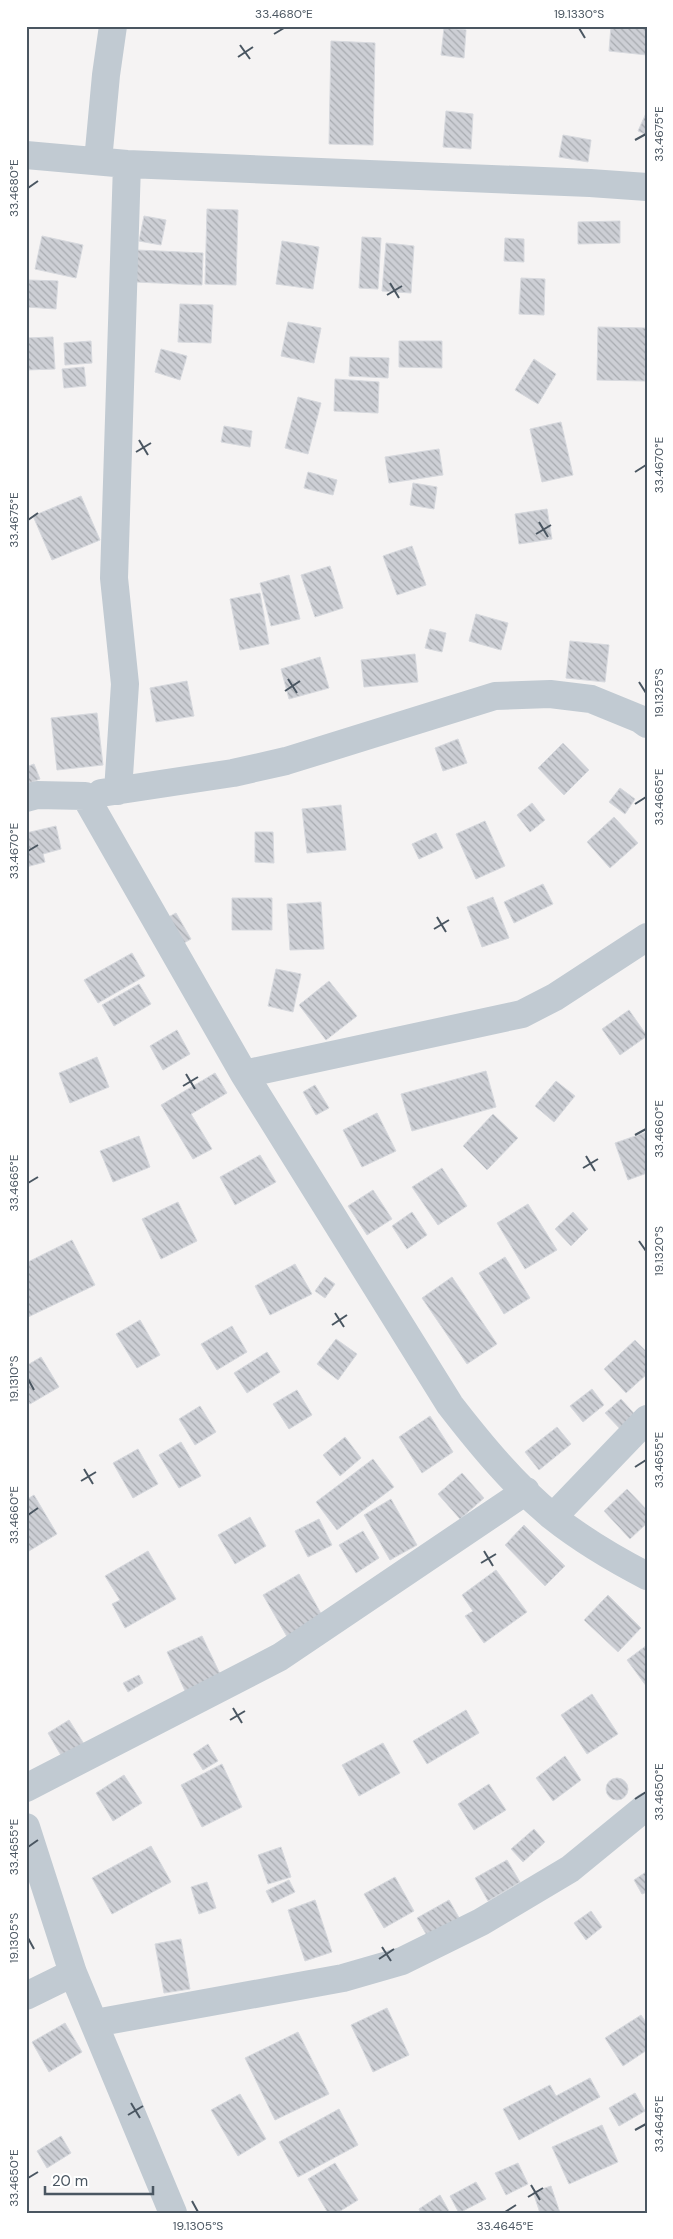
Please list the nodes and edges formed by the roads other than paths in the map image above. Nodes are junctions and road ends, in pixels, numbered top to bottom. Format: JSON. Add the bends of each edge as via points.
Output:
{"nodes":[{"id":1,"x":113,"y":26,"type":"edge"},
{"id":2,"x":26,"y":155,"type":"edge"},
{"id":3,"x":98,"y":161,"type":"junction"},
{"id":4,"x":127,"y":164,"type":"junction"},
{"id":5,"x":647,"y":187,"type":"edge"},
{"id":6,"x":647,"y":724,"type":"edge"},
{"id":7,"x":118,"y":791,"type":"junction"},
{"id":8,"x":85,"y":796,"type":"junction"},
{"id":9,"x":26,"y":798,"type":"edge"},
{"id":10,"x":647,"y":937,"type":"edge"},
{"id":11,"x":244,"y":1074,"type":"junction"},
{"id":12,"x":647,"y":1419,"type":"edge"},
{"id":13,"x":526,"y":1491,"type":"junction"},
{"id":14,"x":553,"y":1517,"type":"junction"},
{"id":15,"x":647,"y":1576,"type":"edge"},
{"id":16,"x":26,"y":1788,"type":"edge"},
{"id":17,"x":647,"y":1806,"type":"edge"},
{"id":18,"x":26,"y":1827,"type":"edge"},
{"id":19,"x":73,"y":1973,"type":"junction"},
{"id":20,"x":26,"y":1996,"type":"edge"},
{"id":21,"x":95,"y":2023,"type":"junction"},
{"id":22,"x":173,"y":2213,"type":"edge"}],
"edges":[{"from":1,"to":3,"type":"street"},
{"from":2,"to":3,"type":"street"},
{"from":3,"to":4,"type":"street"},
{"from":4,"to":5,"type":"street"},
{"from":4,"to":7,"type":"street","via":[[114,578],[125,684]]},
{"from":6,"to":7,"type":"street","via":[[590,699],[550,694],[495,696],[286,761]]},
{"from":7,"to":8,"type":"street"},
{"from":8,"to":9,"type":"street","via":[[37,794]]},
{"from":8,"to":11,"type":"street"},
{"from":10,"to":11,"type":"street","via":[[555,997],[522,1014]]},
{"from":11,"to":13,"type":"street","via":[[450,1405],[489,1455]]},
{"from":12,"to":14,"type":"street"},
{"from":13,"to":14,"type":"street"},
{"from":13,"to":16,"type":"street","via":[[280,1657]]},
{"from":14,"to":15,"type":"street","via":[[608,1556]]},
{"from":17,"to":21,"type":"street","via":[[570,1869],[481,1922],[402,1961],[343,1978]]},
{"from":18,"to":19,"type":"street"},
{"from":19,"to":20,"type":"street"},
{"from":19,"to":21,"type":"street"},
{"from":21,"to":22,"type":"street"}]}
